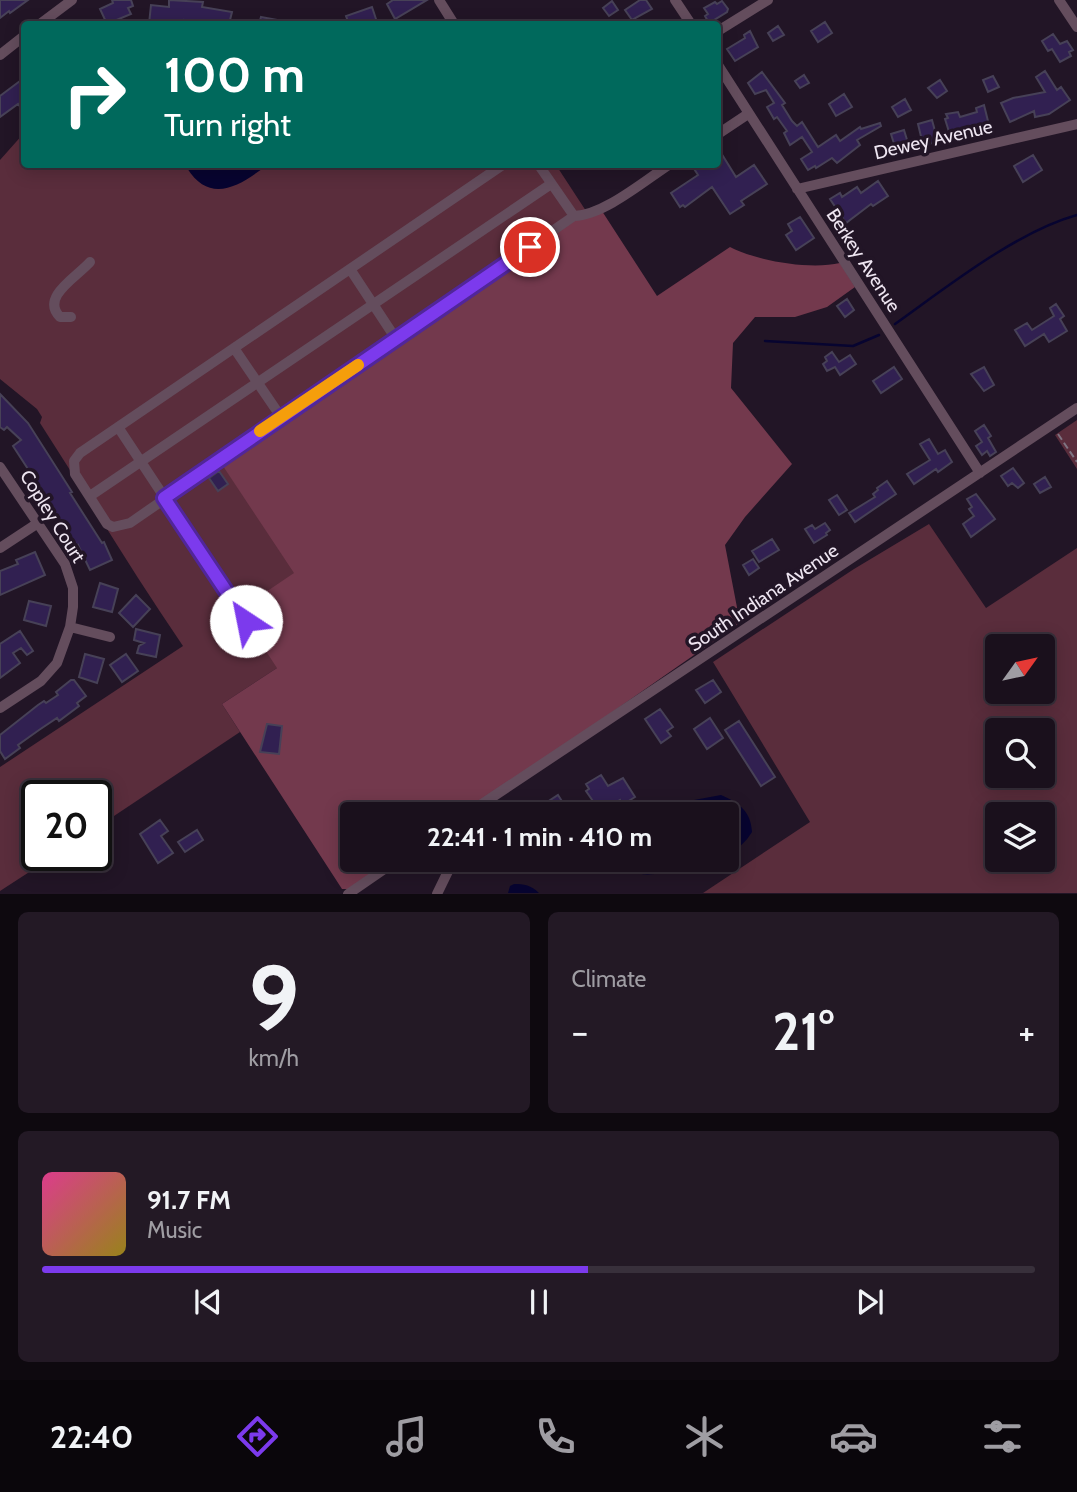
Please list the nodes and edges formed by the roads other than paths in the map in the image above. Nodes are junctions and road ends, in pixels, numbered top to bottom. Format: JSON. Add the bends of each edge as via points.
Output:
{"nodes":[{"id":1,"x":72,"y":0,"type":"edge"},
{"id":2,"x":439,"y":0,"type":"edge"},
{"id":3,"x":675,"y":0,"type":"edge"},
{"id":4,"x":768,"y":0,"type":"edge"},
{"id":5,"x":1059,"y":0,"type":"edge"},
{"id":6,"x":44,"y":21,"type":"edge"},
{"id":7,"x":452,"y":21,"type":"edge"},
{"id":8,"x":689,"y":21,"type":"edge"},
{"id":9,"x":1077,"y":27,"type":"edge"},
{"id":10,"x":721,"y":29,"type":"edge"},
{"id":11,"x":21,"y":38,"type":"edge"},
{"id":12,"x":0,"y":55,"type":"edge"},
{"id":13,"x":721,"y":70,"type":"edge"},
{"id":14,"x":748,"y":114,"type":"junction"},
{"id":15,"x":1077,"y":124,"type":"edge"},
{"id":16,"x":721,"y":132,"type":"edge"},
{"id":17,"x":498,"y":168,"type":"edge"},
{"id":18,"x":541,"y":168,"type":"edge"},
{"id":19,"x":664,"y":168,"type":"edge"},
{"id":20,"x":551,"y":184,"type":"junction"},
{"id":21,"x":797,"y":189,"type":"junction"},
{"id":22,"x":574,"y":216,"type":"junction"},
{"id":23,"x":90,"y":262,"type":"dead end"},
{"id":24,"x":350,"y":269,"type":"junction"},
{"id":25,"x":373,"y":305,"type":"junction"},
{"id":26,"x":71,"y":317,"type":"dead end"},
{"id":27,"x":396,"y":339,"type":"junction"},
{"id":28,"x":234,"y":348,"type":"junction"},
{"id":29,"x":258,"y":383,"type":"junction"},
{"id":30,"x":1077,"y":408,"type":"edge"},
{"id":31,"x":281,"y":418,"type":"junction"},
{"id":32,"x":118,"y":427,"type":"junction"},
{"id":33,"x":140,"y":463,"type":"junction"},
{"id":34,"x":0,"y":467,"type":"edge"},
{"id":35,"x":980,"y":473,"type":"junction"},
{"id":36,"x":90,"y":496,"type":"junction"},
{"id":37,"x":164,"y":498,"type":"junction"},
{"id":38,"x":38,"y":523,"type":"junction"},
{"id":39,"x":0,"y":548,"type":"edge"},
{"id":40,"x":246,"y":621,"type":"dead end"},
{"id":41,"x":70,"y":627,"type":"junction"},
{"id":42,"x":110,"y":637,"type":"dead end"},
{"id":43,"x":0,"y":708,"type":"edge"},
{"id":44,"x":485,"y":802,"type":"edge"},
{"id":45,"x":380,"y":872,"type":"edge"},
{"id":46,"x":448,"y":872,"type":"edge"},
{"id":47,"x":348,"y":894,"type":"edge"},
{"id":48,"x":437,"y":894,"type":"edge"}],
"edges":[{"from":1,"to":6,"type":"street"},
{"from":2,"to":7,"type":"street"},
{"from":3,"to":8,"type":"street"},
{"from":4,"to":10,"type":"street"},
{"from":5,"to":9,"type":"street"},
{"from":11,"to":12,"type":"street"},
{"from":13,"to":14,"type":"street","name":"Berkey Avenue"},
{"from":14,"to":16,"type":"street"},
{"from":14,"to":21,"type":"street","name":"Berkey Avenue"},
{"from":15,"to":21,"type":"street","name":"Dewey Avenue"},
{"from":17,"to":24,"type":"street"},
{"from":18,"to":20,"type":"street"},
{"from":19,"to":22,"type":"street","via":[[600,208]]},
{"from":20,"to":22,"type":"street"},
{"from":20,"to":25,"type":"street"},
{"from":21,"to":35,"type":"street","name":"Berkey Avenue"},
{"from":22,"to":27,"type":"street"},
{"from":23,"to":26,"type":"street","via":[[54,299],[53,308],[60,317]]},
{"from":24,"to":25,"type":"street"},
{"from":24,"to":28,"type":"street"},
{"from":25,"to":27,"type":"street"},
{"from":25,"to":29,"type":"street"},
{"from":27,"to":31,"type":"street"},
{"from":28,"to":29,"type":"street"},
{"from":28,"to":32,"type":"street"},
{"from":29,"to":31,"type":"street"},
{"from":29,"to":33,"type":"street"},
{"from":30,"to":35,"type":"street","name":"South Indiana Avenue"},
{"from":31,"to":37,"type":"street"},
{"from":32,"to":33,"type":"street"},
{"from":32,"to":36,"type":"street","via":[[74,461],[75,474]]},
{"from":33,"to":36,"type":"street"},
{"from":33,"to":37,"type":"street"},
{"from":34,"to":38,"type":"street","name":"Copley Court"},
{"from":35,"to":44,"type":"street","name":"South Indiana Avenue"},
{"from":36,"to":37,"type":"street","via":[[113,527],[130,523]]},
{"from":37,"to":40,"type":"street"},
{"from":38,"to":39,"type":"street"},
{"from":38,"to":41,"type":"street","name":"Copley Court","via":[[70,577],[74,598]]},
{"from":41,"to":42,"type":"street"},
{"from":41,"to":43,"type":"street","name":"Copley Court","via":[[50,673]]},
{"from":45,"to":47,"type":"street"},
{"from":46,"to":48,"type":"street"}]}
